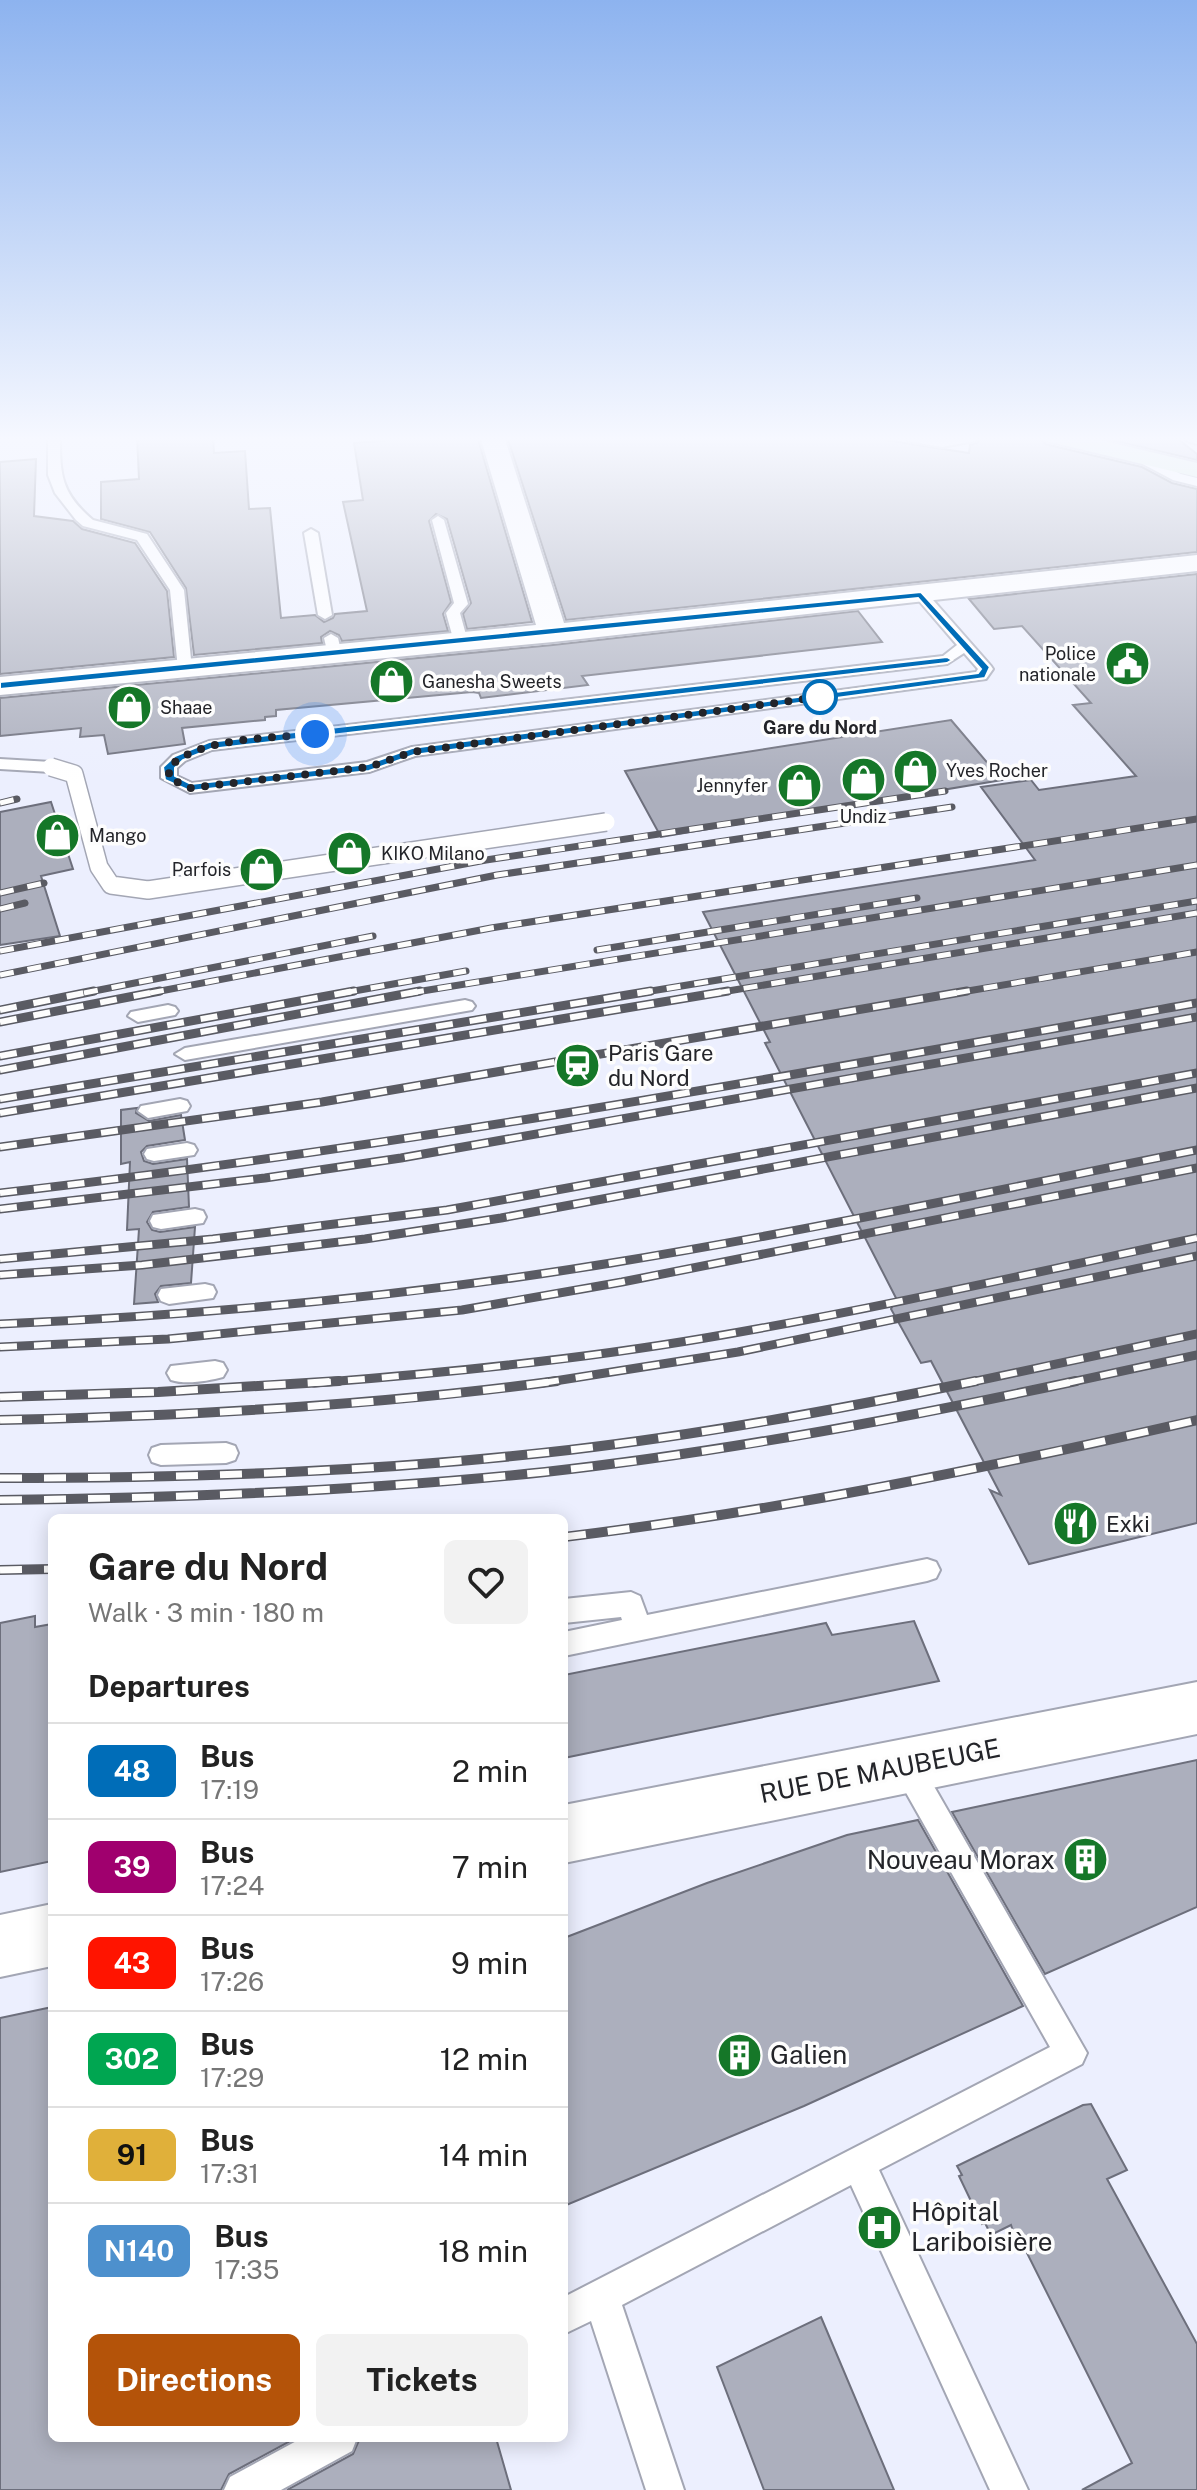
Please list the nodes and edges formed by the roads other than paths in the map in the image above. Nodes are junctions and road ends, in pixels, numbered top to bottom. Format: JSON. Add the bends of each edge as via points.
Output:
{"nodes":[{"id":1,"x":152,"y":552,"type":"edge"},
{"id":2,"x":314,"y":552,"type":"edge"},
{"id":3,"x":447,"y":552,"type":"edge"},
{"id":4,"x":528,"y":552,"type":"edge"},
{"id":5,"x":1197,"y":563,"type":"edge"},
{"id":6,"x":921,"y":595,"type":"junction"},
{"id":7,"x":325,"y":615,"type":"dead end"},
{"id":8,"x":553,"y":633,"type":"junction"},
{"id":9,"x":461,"y":642,"type":"junction"},
{"id":10,"x":965,"y":645,"type":"junction"},
{"id":11,"x":185,"y":669,"type":"junction"},
{"id":12,"x":0,"y":686,"type":"edge"},
{"id":13,"x":0,"y":764,"type":"edge"},
{"id":14,"x":606,"y":822,"type":"dead end"},
{"id":15,"x":465,"y":1006,"type":"dead end"},
{"id":16,"x":168,"y":1011,"type":"dead end"},
{"id":17,"x":138,"y":1016,"type":"dead end"},
{"id":18,"x":185,"y":1054,"type":"dead end"},
{"id":19,"x":180,"y":1106,"type":"dead end"},
{"id":20,"x":148,"y":1111,"type":"dead end"},
{"id":21,"x":187,"y":1150,"type":"dead end"},
{"id":22,"x":154,"y":1154,"type":"dead end"},
{"id":23,"x":195,"y":1217,"type":"dead end"},
{"id":24,"x":161,"y":1221,"type":"dead end"},
{"id":25,"x":205,"y":1292,"type":"dead end"},
{"id":26,"x":169,"y":1295,"type":"dead end"},
{"id":27,"x":215,"y":1370,"type":"dead end"},
{"id":28,"x":179,"y":1373,"type":"dead end"},
{"id":29,"x":226,"y":1453,"type":"dead end"},
{"id":30,"x":161,"y":1455,"type":"dead end"},
{"id":31,"x":927,"y":1570,"type":"dead end"},
{"id":32,"x":568,"y":1611,"type":"edge"},
{"id":33,"x":637,"y":1629,"type":"junction"},
{"id":34,"x":568,"y":1643,"type":"edge"},
{"id":35,"x":1197,"y":1708,"type":"edge"},
{"id":36,"x":906,"y":1765,"type":"junction"},
{"id":37,"x":568,"y":1833,"type":"edge"},
{"id":38,"x":48,"y":1936,"type":"edge"},
{"id":39,"x":0,"y":1946,"type":"edge"},
{"id":40,"x":859,"y":2164,"type":"junction"},
{"id":41,"x":601,"y":2296,"type":"junction"},
{"id":42,"x":568,"y":2314,"type":"edge"},
{"id":43,"x":332,"y":2442,"type":"edge"},
{"id":44,"x":246,"y":2489,"type":"edge"},
{"id":45,"x":665,"y":2490,"type":"edge"},
{"id":46,"x":1009,"y":2490,"type":"edge"}],
"edges":[{"from":1,"to":11,"type":"lane","via":[[177,590]]},
{"from":2,"to":7,"type":"lane"},
{"from":3,"to":9,"type":"lane","via":[[461,604],[453,613]]},
{"from":4,"to":8,"type":"street"},
{"from":5,"to":6,"type":"street"},
{"from":6,"to":8,"type":"street"},
{"from":6,"to":10,"type":"lane"},
{"from":8,"to":9,"type":"street"},
{"from":9,"to":11,"type":"street","via":[[333,646]]},
{"from":10,"to":10,"type":"lane","via":[[947,660],[209,746],[179,758],[169,767],[169,778],[190,788],[369,767],[412,752],[981,676],[986,669]]},
{"from":11,"to":12,"type":"street"},
{"from":13,"to":14,"type":"lane","bridge":true,"via":[[74,774],[99,867],[111,885],[148,890]]},
{"from":15,"to":18,"type":"lane"},
{"from":16,"to":17,"type":"lane"},
{"from":19,"to":20,"type":"lane"},
{"from":21,"to":22,"type":"lane"},
{"from":23,"to":24,"type":"lane"},
{"from":25,"to":26,"type":"lane"},
{"from":27,"to":28,"type":"lane"},
{"from":29,"to":30,"type":"lane"},
{"from":31,"to":33,"type":"lane"},
{"from":32,"to":33,"type":"lane","via":[[631,1604]]},
{"from":33,"to":34,"type":"lane"},
{"from":35,"to":36,"type":"street","name":"RUE DE MAUBEUGE"},
{"from":36,"to":37,"type":"street","name":"RUE DE MAUBEUGE"},
{"from":36,"to":40,"type":"lane","via":[[1071,2053]]},
{"from":38,"to":39,"type":"street"},
{"from":40,"to":41,"type":"lane"},
{"from":40,"to":46,"type":"lane"},
{"from":41,"to":42,"type":"lane"},
{"from":41,"to":45,"type":"lane"},
{"from":43,"to":44,"type":"lane"}]}
